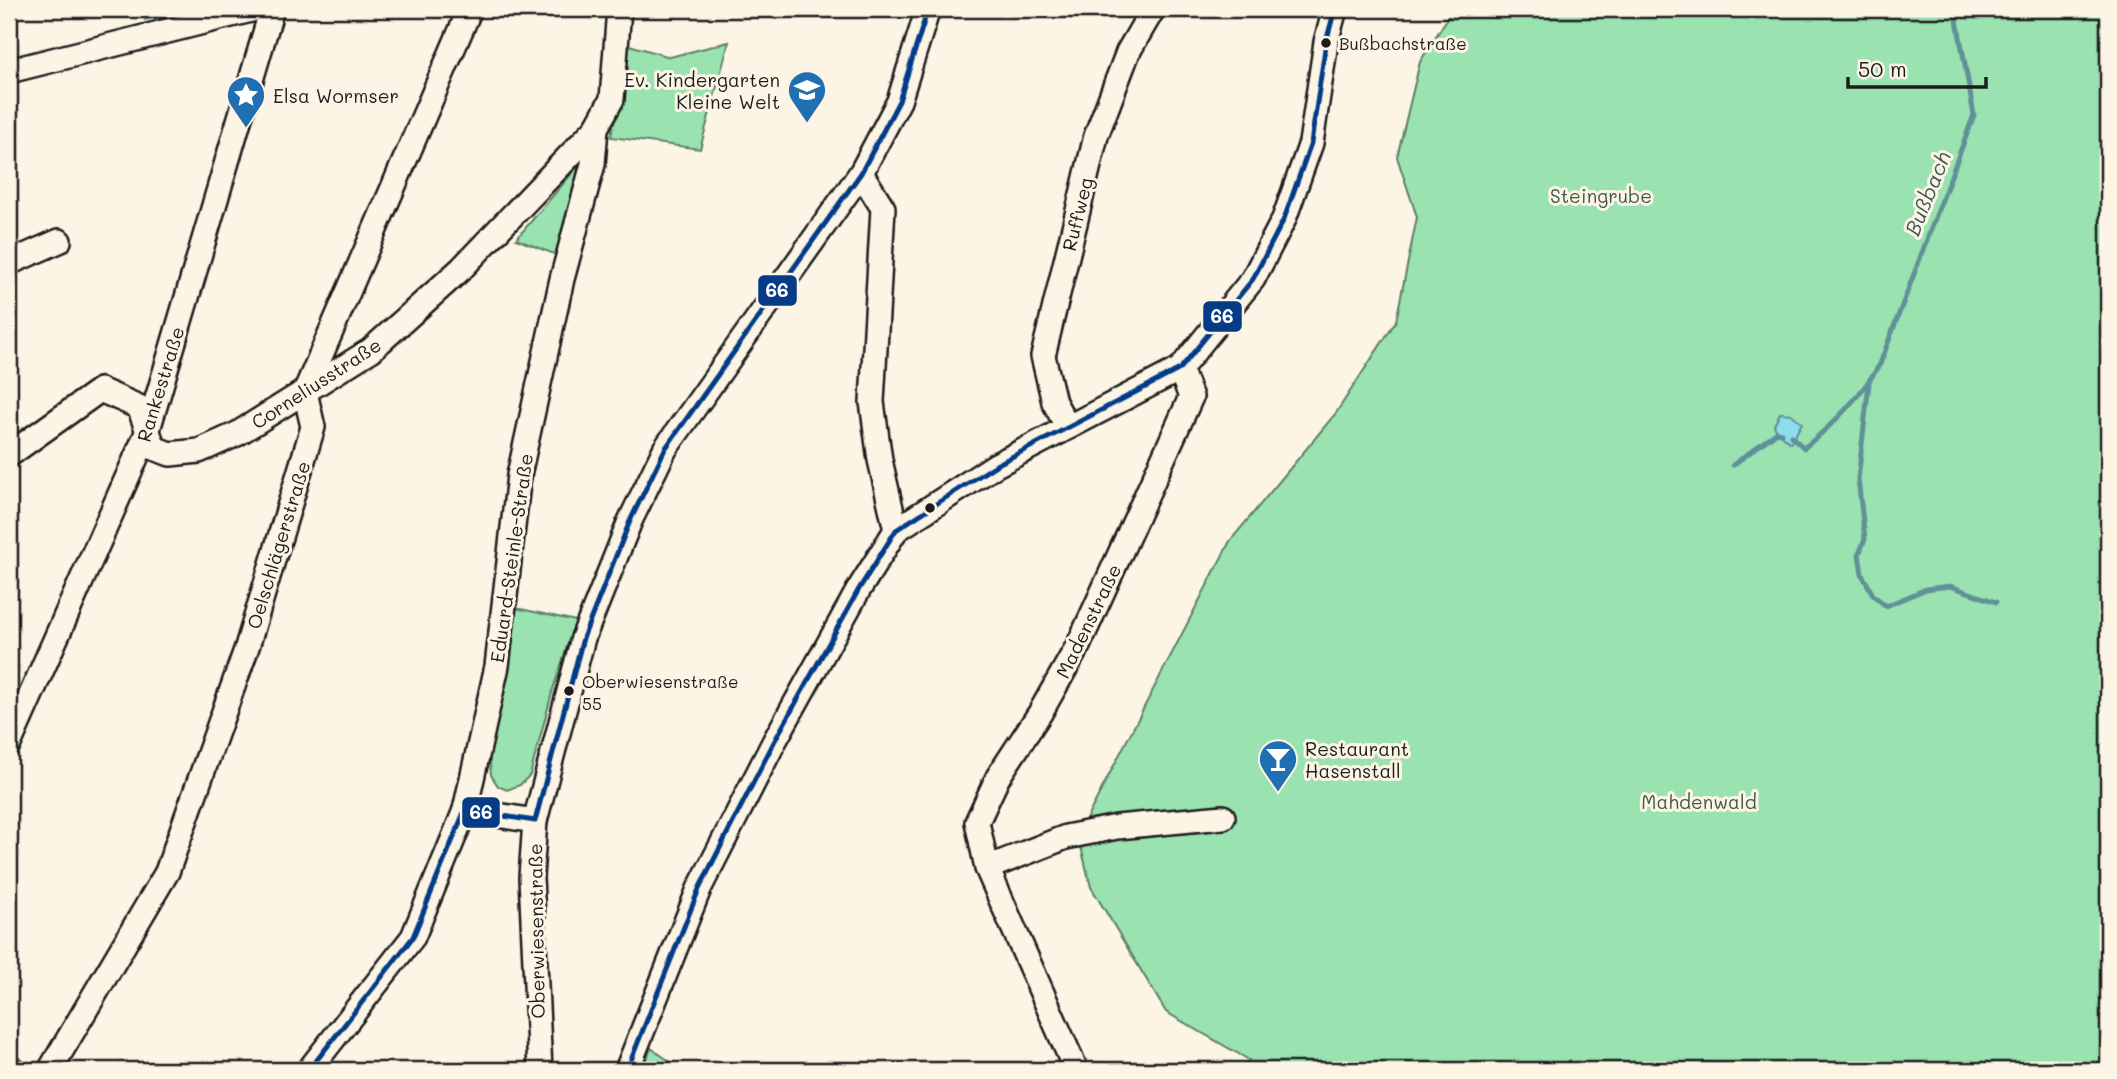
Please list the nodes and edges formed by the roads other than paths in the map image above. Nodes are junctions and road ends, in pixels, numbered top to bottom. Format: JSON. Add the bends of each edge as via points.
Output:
{"nodes":[{"id":1,"x":255,"y":9,"type":"edge"},
{"id":2,"x":272,"y":9,"type":"edge"},
{"id":3,"x":470,"y":9,"type":"edge"},
{"id":4,"x":619,"y":9,"type":"edge"},
{"id":5,"x":928,"y":9,"type":"edge"},
{"id":6,"x":1153,"y":9,"type":"edge"},
{"id":7,"x":1335,"y":9,"type":"edge"},
{"id":8,"x":9,"y":71,"type":"edge"},
{"id":9,"x":596,"y":128,"type":"junction"},
{"id":10,"x":861,"y":173,"type":"junction"},
{"id":11,"x":59,"y":242,"type":"dead end"},
{"id":12,"x":9,"y":263,"type":"edge"},
{"id":13,"x":1180,"y":369,"type":"junction"},
{"id":14,"x":305,"y":392,"type":"junction"},
{"id":15,"x":1067,"y":425,"type":"junction"},
{"id":16,"x":147,"y":433,"type":"junction"},
{"id":17,"x":9,"y":456,"type":"edge"},
{"id":18,"x":896,"y":530,"type":"junction"},
{"id":19,"x":9,"y":744,"type":"edge"},
{"id":20,"x":465,"y":810,"type":"junction"},
{"id":21,"x":1223,"y":817,"type":"dead end"},
{"id":22,"x":535,"y":821,"type":"junction"},
{"id":23,"x":987,"y":868,"type":"junction"},
{"id":24,"x":50,"y":1070,"type":"edge"},
{"id":25,"x":309,"y":1070,"type":"edge"},
{"id":26,"x":540,"y":1070,"type":"edge"},
{"id":27,"x":627,"y":1070,"type":"edge"},
{"id":28,"x":1076,"y":1070,"type":"edge"}],
"edges":[{"from":1,"to":8,"type":"street"},
{"from":2,"to":16,"type":"street","name":"Rankestraße"},
{"from":3,"to":14,"type":"street"},
{"from":4,"to":9,"type":"street","name":"Eduard-Steinle-Straße","via":[[612,99]]},
{"from":5,"to":10,"type":"street","name":"Oberwiesenstraße","via":[[899,101]]},
{"from":6,"to":15,"type":"street","name":"Ruffweg","via":[[1128,52],[1096,136],[1043,356],[1054,402]]},
{"from":7,"to":13,"type":"street","via":[[1311,143],[1284,219],[1254,279]]},
{"from":9,"to":14,"type":"street","name":"Corneliusstraße","via":[[461,269],[370,350]]},
{"from":9,"to":20,"type":"street","name":"Eduard-Steinle-Straße","via":[[593,164],[562,279],[519,475],[498,666]]},
{"from":10,"to":18,"type":"street","via":[[883,208],[872,402]]},
{"from":10,"to":22,"type":"street","name":"Oberwiesenstraße","via":[[665,449],[583,638]]},
{"from":11,"to":12,"type":"street"},
{"from":13,"to":15,"type":"street"},
{"from":13,"to":23,"type":"street","name":"Madenstraße","via":[[1191,397],[1124,547],[1079,644],[998,777],[977,822]]},
{"from":14,"to":16,"type":"street","name":"Corneliusstraße","via":[[237,434],[199,451],[170,454],[154,448]]},
{"from":14,"to":24,"type":"street","name":"Oelschlägerstraße","via":[[313,427],[247,647],[167,872]]},
{"from":15,"to":18,"type":"street"},
{"from":16,"to":17,"type":"street","name":"Corneliusstraße","via":[[139,407],[100,390]]},
{"from":16,"to":19,"type":"street","name":"Rankestraße"},
{"from":18,"to":27,"type":"street","via":[[774,742],[699,889]]},
{"from":20,"to":22,"type":"street"},
{"from":20,"to":25,"type":"street","name":"Eduard-Steinle-Straße","via":[[413,937]]},
{"from":21,"to":23,"type":"street","via":[[1066,837]]},
{"from":22,"to":26,"type":"street","name":"Oberwiesenstraße","via":[[531,877]]},
{"from":23,"to":28,"type":"street","name":"Madenstraße"}]}
